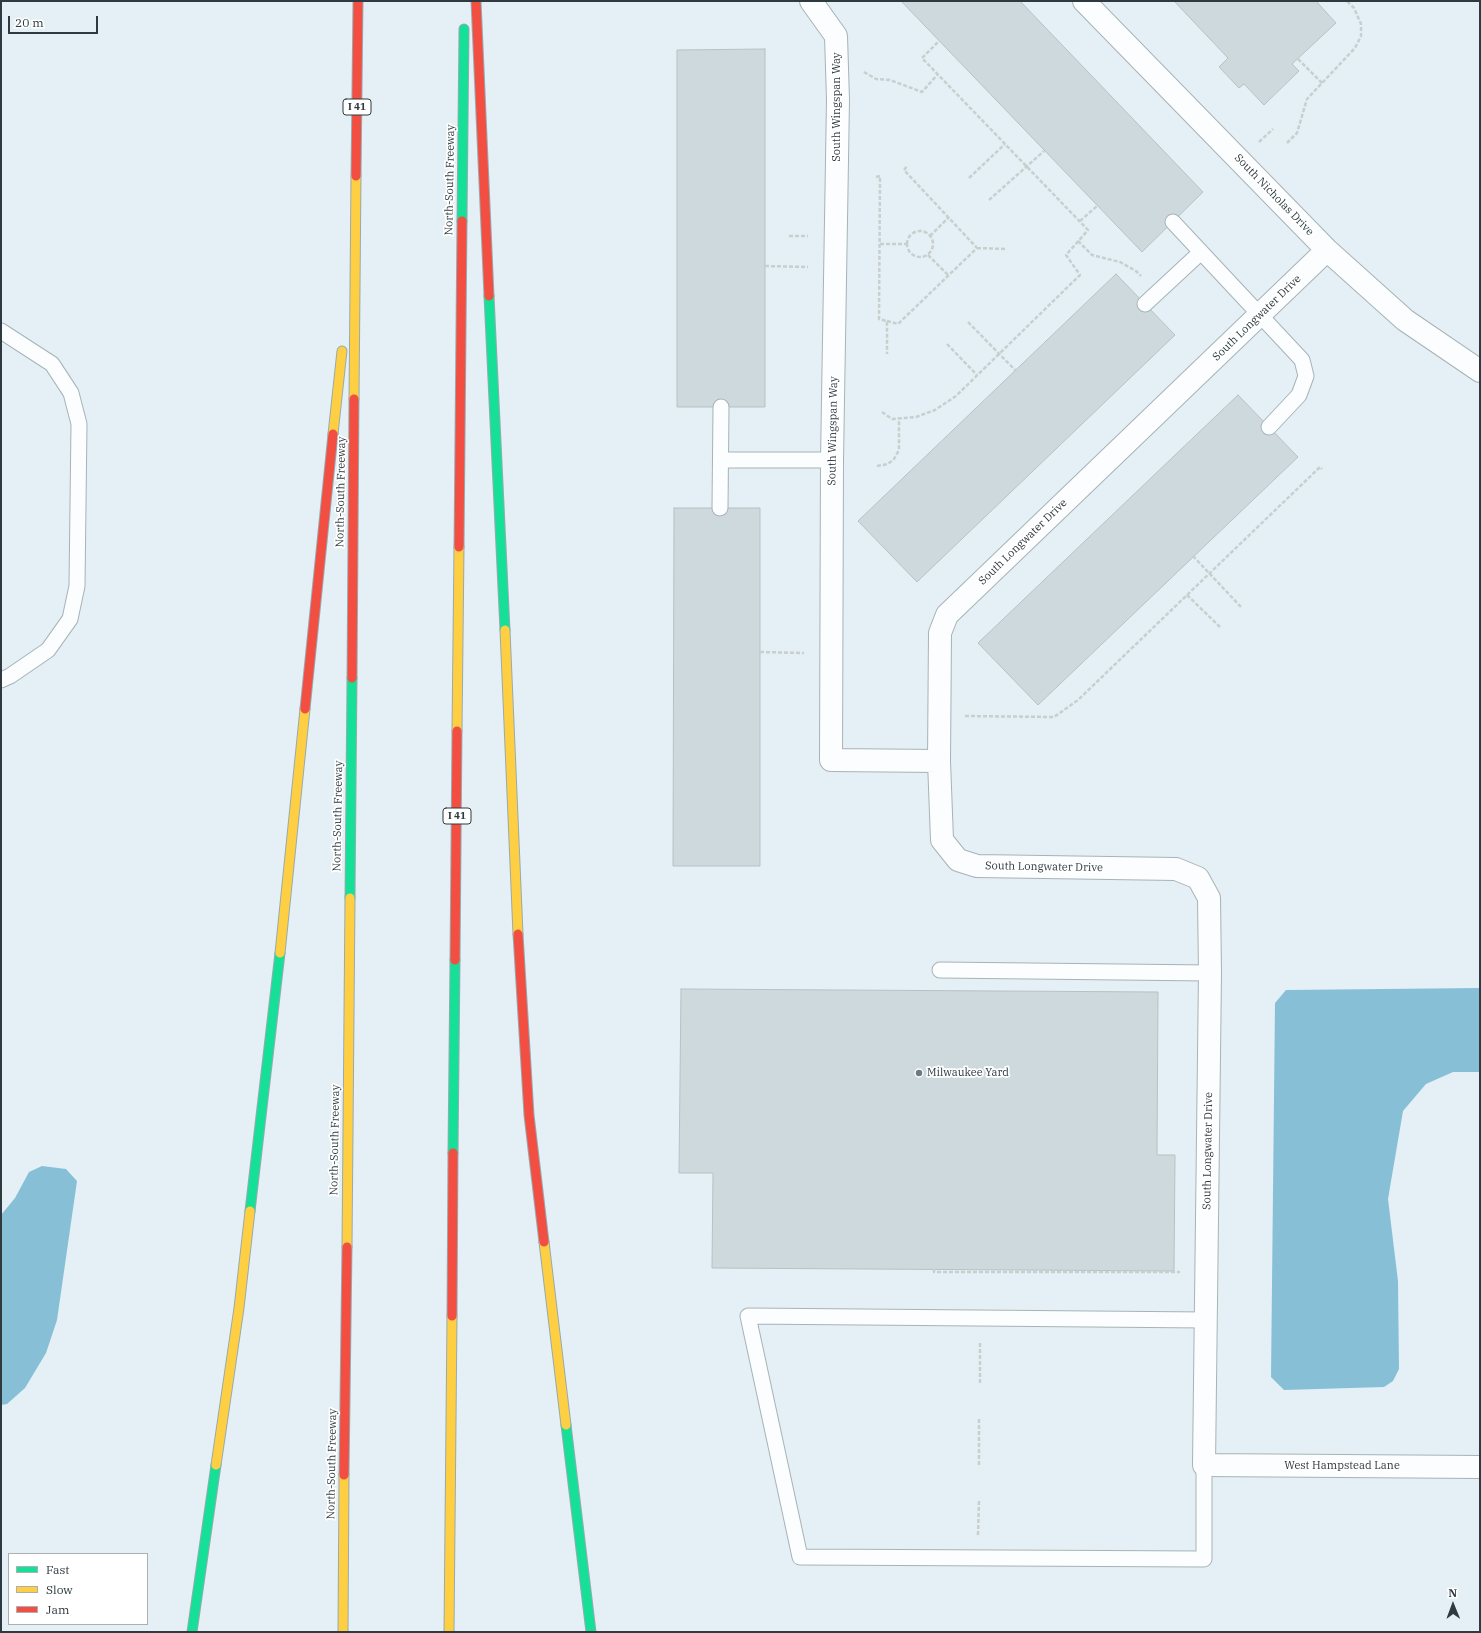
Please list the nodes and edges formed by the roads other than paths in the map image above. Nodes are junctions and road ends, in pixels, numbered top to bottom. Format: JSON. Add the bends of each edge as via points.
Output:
{"nodes":[{"id":1,"x":358,"y":1,"type":"edge"},
{"id":2,"x":476,"y":1,"type":"edge"},
{"id":3,"x":811,"y":1,"type":"edge"},
{"id":4,"x":1084,"y":1,"type":"edge"},
{"id":5,"x":464,"y":17,"type":"dead end"},
{"id":6,"x":356,"y":212,"type":"junction"},
{"id":7,"x":1173,"y":222,"type":"dead end"},
{"id":8,"x":1327,"y":250,"type":"junction"},
{"id":9,"x":1201,"y":252,"type":"junction"},
{"id":10,"x":1145,"y":304,"type":"dead end"},
{"id":11,"x":346,"y":314,"type":"dead end"},
{"id":12,"x":1260,"y":315,"type":"junction"},
{"id":13,"x":1,"y":331,"type":"edge"},
{"id":14,"x":343,"y":338,"type":"dead end"},
{"id":15,"x":1480,"y":372,"type":"edge"},
{"id":16,"x":721,"y":407,"type":"dead end"},
{"id":17,"x":1269,"y":427,"type":"dead end"},
{"id":18,"x":721,"y":460,"type":"junction"},
{"id":19,"x":832,"y":460,"type":"junction"},
{"id":20,"x":720,"y":508,"type":"dead end"},
{"id":21,"x":1,"y":680,"type":"edge"},
{"id":22,"x":939,"y":761,"type":"junction"},
{"id":23,"x":940,"y":970,"type":"dead end"},
{"id":24,"x":1210,"y":973,"type":"junction"},
{"id":25,"x":1206,"y":1320,"type":"junction"},
{"id":26,"x":1204,"y":1465,"type":"junction"},
{"id":27,"x":1480,"y":1467,"type":"edge"},
{"id":28,"x":192,"y":1632,"type":"edge"},
{"id":29,"x":343,"y":1632,"type":"edge"},
{"id":30,"x":449,"y":1632,"type":"edge"},
{"id":31,"x":591,"y":1632,"type":"edge"}],
"edges":[{"from":1,"to":6,"type":"highway","name":"North-South Freeway","number":"I 41"},
{"from":2,"to":31,"type":"highway","via":[[529,1115]]},
{"from":3,"to":19,"type":"street","name":"South Wingspan Way","via":[[836,36],[838,100]]},
{"from":4,"to":8,"type":"street","name":"South Nicholas Drive"},
{"from":5,"to":30,"type":"highway","name":"North-South Freeway","number":"I 41"},
{"from":6,"to":11,"type":"highway"},
{"from":6,"to":29,"type":"highway","name":"North-South Freeway","number":"I 41"},
{"from":7,"to":9,"type":"lane"},
{"from":8,"to":12,"type":"street","name":"South Longwater Drive"},
{"from":8,"to":15,"type":"street","name":"South Nicholas Drive","via":[[1405,320]]},
{"from":9,"to":10,"type":"lane"},
{"from":9,"to":12,"type":"lane"},
{"from":12,"to":17,"type":"lane","via":[[1302,360],[1306,376],[1299,395]]},
{"from":12,"to":22,"type":"street","name":"South Longwater Drive","via":[[948,615],[940,633]]},
{"from":13,"to":21,"type":"lane","via":[[52,364],[71,392],[79,424],[77,586],[70,619],[48,650]]},
{"from":14,"to":28,"type":"highway","via":[[273,1021],[239,1308]]},
{"from":16,"to":18,"type":"lane"},
{"from":18,"to":19,"type":"lane"},
{"from":18,"to":20,"type":"lane"},
{"from":19,"to":22,"type":"street","name":"South Wingspan Way","via":[[831,760]]},
{"from":22,"to":24,"type":"street","name":"South Longwater Drive","via":[[942,840],[958,860],[976,866],[1176,869],[1198,878],[1209,898]]},
{"from":23,"to":24,"type":"lane"},
{"from":24,"to":25,"type":"street","name":"South Longwater Drive"},
{"from":25,"to":26,"type":"street","name":"South Longwater Drive"},
{"from":25,"to":26,"type":"lane","via":[[748,1316],[800,1556],[1204,1560]]},
{"from":26,"to":27,"type":"street","name":"West Hampstead Lane"}]}
